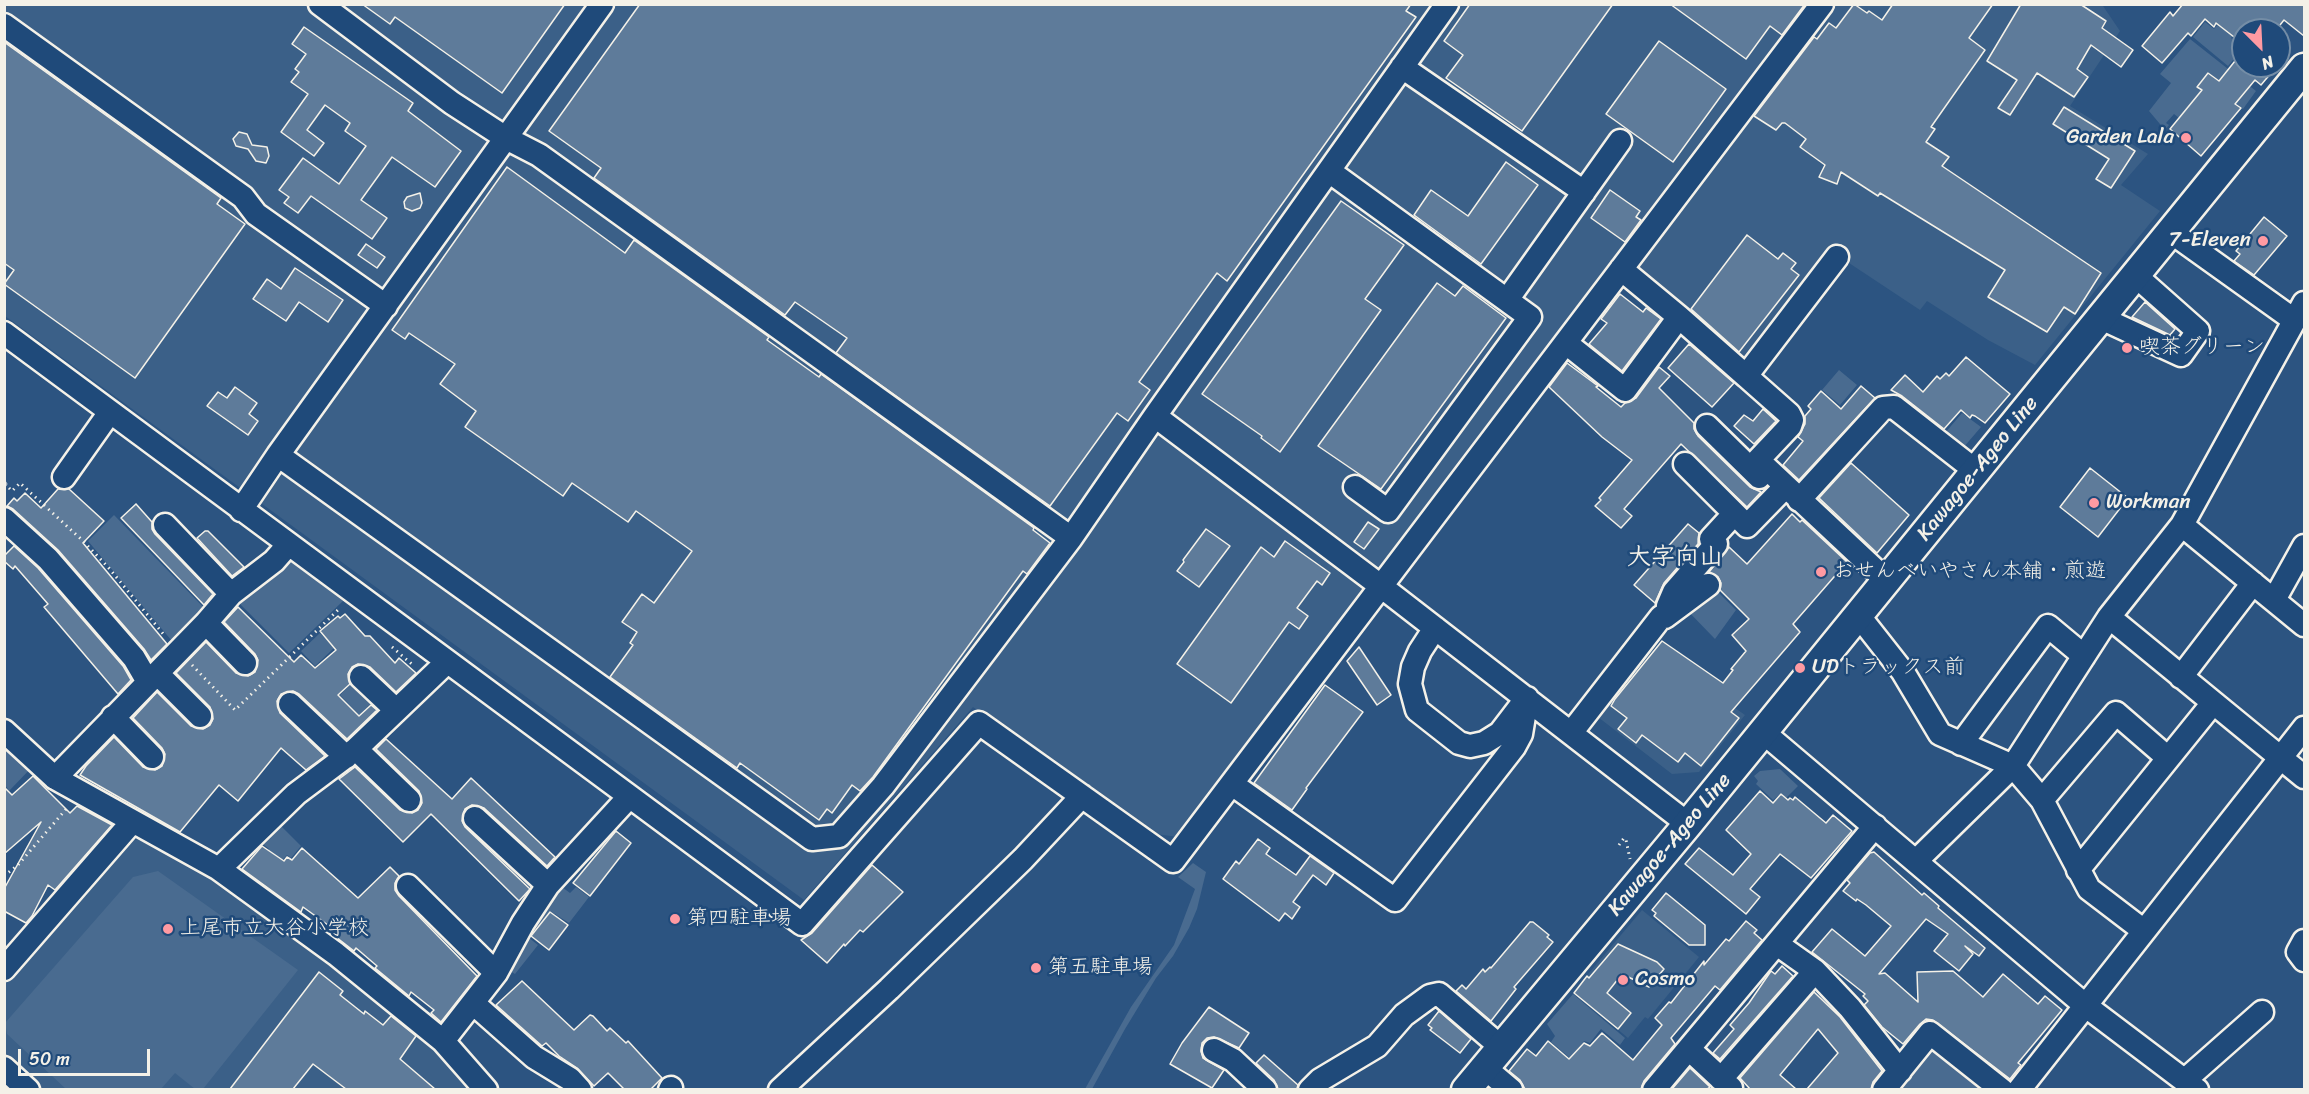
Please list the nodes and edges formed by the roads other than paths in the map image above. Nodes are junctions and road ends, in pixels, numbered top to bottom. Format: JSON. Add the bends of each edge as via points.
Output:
{"nodes":[{"id":1,"x":320,"y":4,"type":"edge"},
{"id":2,"x":602,"y":4,"type":"edge"},
{"id":3,"x":1447,"y":4,"type":"edge"},
{"id":4,"x":1822,"y":4,"type":"edge"},
{"id":5,"x":4,"y":25,"type":"edge"},
{"id":6,"x":1402,"y":68,"type":"junction"},
{"id":7,"x":2304,"y":68,"type":"edge"},
{"id":8,"x":506,"y":138,"type":"junction"},
{"id":9,"x":1620,"y":141,"type":"dead end"},
{"id":10,"x":1329,"y":171,"type":"junction"},
{"id":11,"x":1584,"y":192,"type":"junction"},
{"id":12,"x":2171,"y":232,"type":"junction"},
{"id":13,"x":1837,"y":257,"type":"dead end"},
{"id":14,"x":1621,"y":269,"type":"junction"},
{"id":15,"x":2136,"y":276,"type":"junction"},
{"id":16,"x":1507,"y":300,"type":"junction"},
{"id":17,"x":386,"y":306,"type":"junction"},
{"id":18,"x":2299,"y":311,"type":"edge"},
{"id":19,"x":1679,"y":317,"type":"junction"},
{"id":20,"x":2101,"y":318,"type":"junction"},
{"id":21,"x":4,"y":333,"type":"edge"},
{"id":22,"x":1566,"y":343,"type":"junction"},
{"id":23,"x":1746,"y":376,"type":"junction"},
{"id":24,"x":110,"y":412,"type":"junction"},
{"id":25,"x":1155,"y":416,"type":"junction"},
{"id":26,"x":1707,"y":426,"type":"dead end"},
{"id":27,"x":278,"y":455,"type":"junction"},
{"id":28,"x":1685,"y":464,"type":"dead end"},
{"id":29,"x":1767,"y":469,"type":"junction"},
{"id":30,"x":1976,"y":471,"type":"junction"},
{"id":31,"x":64,"y":477,"type":"dead end"},
{"id":32,"x":1355,"y":487,"type":"dead end"},
{"id":33,"x":1792,"y":493,"type":"junction"},
{"id":34,"x":241,"y":510,"type":"junction"},
{"id":35,"x":1734,"y":514,"type":"junction"},
{"id":36,"x":4,"y":519,"type":"edge"},
{"id":37,"x":165,"y":525,"type":"dead end"},
{"id":38,"x":2182,"y":525,"type":"junction"},
{"id":39,"x":1071,"y":538,"type":"junction"},
{"id":40,"x":288,"y":545,"type":"junction"},
{"id":41,"x":2304,"y":546,"type":"edge"},
{"id":42,"x":1887,"y":581,"type":"junction"},
{"id":43,"x":2253,"y":583,"type":"junction"},
{"id":44,"x":1708,"y":585,"type":"dead end"},
{"id":45,"x":1382,"y":587,"type":"junction"},
{"id":46,"x":231,"y":594,"type":"junction"},
{"id":47,"x":2274,"y":600,"type":"junction"},
{"id":48,"x":1672,"y":611,"type":"junction"},
{"id":49,"x":1859,"y":616,"type":"junction"},
{"id":50,"x":2109,"y":617,"type":"junction"},
{"id":51,"x":206,"y":623,"type":"junction"},
{"id":52,"x":2304,"y":625,"type":"edge"},
{"id":53,"x":1436,"y":628,"type":"junction"},
{"id":54,"x":2084,"y":656,"type":"junction"},
{"id":55,"x":447,"y":662,"type":"junction"},
{"id":56,"x":245,"y":663,"type":"dead end"},
{"id":57,"x":153,"y":677,"type":"junction"},
{"id":58,"x":361,"y":677,"type":"dead end"},
{"id":59,"x":2181,"y":677,"type":"junction"},
{"id":60,"x":1527,"y":698,"type":"junction"},
{"id":61,"x":2213,"y":703,"type":"junction"},
{"id":62,"x":290,"y":704,"type":"dead end"},
{"id":63,"x":396,"y":710,"type":"junction"},
{"id":64,"x":200,"y":716,"type":"dead end"},
{"id":65,"x":112,"y":717,"type":"junction"},
{"id":66,"x":2304,"y":728,"type":"edge"},
{"id":67,"x":4,"y":731,"type":"edge"},
{"id":68,"x":1763,"y":732,"type":"junction"},
{"id":69,"x":1572,"y":733,"type":"junction"},
{"id":70,"x":1961,"y":744,"type":"junction"},
{"id":71,"x":351,"y":753,"type":"junction"},
{"id":72,"x":2282,"y":756,"type":"junction"},
{"id":73,"x":152,"y":757,"type":"dead end"},
{"id":74,"x":2168,"y":758,"type":"junction"},
{"id":75,"x":2013,"y":766,"type":"junction"},
{"id":76,"x":2304,"y":777,"type":"edge"},
{"id":77,"x":55,"y":778,"type":"junction"},
{"id":78,"x":1232,"y":784,"type":"junction"},
{"id":79,"x":1082,"y":796,"type":"junction"},
{"id":80,"x":629,"y":798,"type":"junction"},
{"id":81,"x":409,"y":800,"type":"dead end"},
{"id":82,"x":2042,"y":800,"type":"junction"},
{"id":83,"x":475,"y":818,"type":"dead end"},
{"id":84,"x":132,"y":822,"type":"junction"},
{"id":85,"x":1688,"y":824,"type":"junction"},
{"id":86,"x":1875,"y":826,"type":"junction"},
{"id":87,"x":1916,"y":861,"type":"junction"},
{"id":88,"x":219,"y":869,"type":"junction"},
{"id":89,"x":2078,"y":870,"type":"junction"},
{"id":90,"x":548,"y":885,"type":"junction"},
{"id":91,"x":408,"y":886,"type":"dead end"},
{"id":92,"x":2144,"y":932,"type":"junction"},
{"id":93,"x":2304,"y":941,"type":"edge"},
{"id":94,"x":1777,"y":944,"type":"junction"},
{"id":95,"x":2304,"y":960,"type":"edge"},
{"id":96,"x":4,"y":969,"type":"edge"},
{"id":97,"x":1815,"y":971,"type":"junction"},
{"id":98,"x":496,"y":973,"type":"junction"},
{"id":99,"x":473,"y":1003,"type":"junction"},
{"id":100,"x":2086,"y":1006,"type":"junction"},
{"id":101,"x":2262,"y":1012,"type":"dead end"},
{"id":102,"x":443,"y":1041,"type":"junction"},
{"id":103,"x":1689,"y":1049,"type":"junction"},
{"id":104,"x":1214,"y":1050,"type":"dead end"},
{"id":105,"x":1493,"y":1058,"type":"junction"},
{"id":106,"x":1900,"y":1071,"type":"junction"},
{"id":107,"x":6,"y":1072,"type":"edge"},
{"id":108,"x":1727,"y":1084,"type":"edge"},
{"id":109,"x":2191,"y":1085,"type":"edge"},
{"id":110,"x":28,"y":1089,"type":"edge"},
{"id":111,"x":486,"y":1089,"type":"edge"},
{"id":112,"x":580,"y":1089,"type":"edge"},
{"id":113,"x":780,"y":1089,"type":"edge"},
{"id":114,"x":1265,"y":1089,"type":"edge"},
{"id":115,"x":1310,"y":1089,"type":"edge"},
{"id":116,"x":1466,"y":1089,"type":"edge"},
{"id":117,"x":1511,"y":1089,"type":"edge"},
{"id":118,"x":1654,"y":1089,"type":"edge"},
{"id":119,"x":1884,"y":1089,"type":"edge"},
{"id":120,"x":2002,"y":1089,"type":"edge"},
{"id":121,"x":2019,"y":1089,"type":"edge"}],
"edges":[{"from":1,"to":8,"type":"street","via":[[452,104]]},
{"from":2,"to":8,"type":"street"},
{"from":3,"to":6,"type":"street"},
{"from":4,"to":14,"type":"street"},
{"from":5,"to":17,"type":"street","via":[[243,197],[256,214]]},
{"from":6,"to":10,"type":"street"},
{"from":6,"to":11,"type":"street"},
{"from":7,"to":12,"type":"main road","name":"Kawagoe-Ageo Line"},
{"from":8,"to":17,"type":"street"},
{"from":8,"to":39,"type":"street","via":[[539,155]]},
{"from":9,"to":11,"type":"street"},
{"from":10,"to":16,"type":"street"},
{"from":10,"to":25,"type":"street"},
{"from":11,"to":16,"type":"street"},
{"from":12,"to":15,"type":"main road","name":"Kawagoe-Ageo Line"},
{"from":12,"to":18,"type":"street"},
{"from":13,"to":23,"type":"street"},
{"from":14,"to":19,"type":"street"},
{"from":14,"to":22,"type":"street"},
{"from":15,"to":20,"type":"main road","name":"Kawagoe-Ageo Line"},
{"from":15,"to":20,"type":"street","via":[[2198,331],[2181,356]]},
{"from":16,"to":32,"type":"street","via":[[1530,316],[1388,511]]},
{"from":17,"to":27,"type":"street"},
{"from":18,"to":38,"type":"street"},
{"from":19,"to":22,"type":"street","via":[[1625,390]]},
{"from":19,"to":23,"type":"street"},
{"from":20,"to":30,"type":"main road","name":"Kawagoe-Ageo Line"},
{"from":21,"to":24,"type":"street"},
{"from":22,"to":45,"type":"street"},
{"from":23,"to":29,"type":"street","via":[[1792,420],[1758,460]]},
{"from":24,"to":31,"type":"street"},
{"from":24,"to":34,"type":"street"},
{"from":25,"to":39,"type":"street"},
{"from":25,"to":45,"type":"street"},
{"from":26,"to":29,"type":"street","via":[[1759,477]]},
{"from":27,"to":34,"type":"street"},
{"from":27,"to":39,"type":"street","via":[[812,838],[839,836],[883,786]]},
{"from":28,"to":35,"type":"street"},
{"from":29,"to":33,"type":"street"},
{"from":30,"to":33,"type":"street","via":[[1894,407],[1883,408]]},
{"from":30,"to":42,"type":"main road","name":"Kawagoe-Ageo Line"},
{"from":33,"to":35,"type":"street","via":[[1747,526]]},
{"from":33,"to":42,"type":"street"},
{"from":34,"to":40,"type":"street"},
{"from":35,"to":48,"type":"street","via":[[1711,539],[1716,544],[1674,592],[1668,606]]},
{"from":36,"to":57,"type":"street","via":[[48,559]]},
{"from":37,"to":46,"type":"street"},
{"from":38,"to":43,"type":"street"},
{"from":38,"to":50,"type":"street"},
{"from":40,"to":46,"type":"street","via":[[274,561]]},
{"from":40,"to":55,"type":"street"},
{"from":41,"to":47,"type":"street"},
{"from":42,"to":49,"type":"main road","name":"Kawagoe-Ageo Line"},
{"from":43,"to":47,"type":"street"},
{"from":43,"to":59,"type":"street"},
{"from":44,"to":48,"type":"street"},
{"from":45,"to":53,"type":"street"},
{"from":45,"to":78,"type":"street"},
{"from":46,"to":51,"type":"street"},
{"from":47,"to":52,"type":"street"},
{"from":48,"to":69,"type":"street","via":[[1661,617]]},
{"from":49,"to":68,"type":"main road","name":"Kawagoe-Ageo Line"},
{"from":49,"to":70,"type":"street","via":[[1903,672],[1940,734]]},
{"from":50,"to":54,"type":"street"},
{"from":50,"to":59,"type":"street"},
{"from":51,"to":56,"type":"street"},
{"from":51,"to":57,"type":"street"},
{"from":53,"to":60,"type":"street"},
{"from":53,"to":60,"type":"street","via":[[1420,651],[1410,684],[1417,710],[1459,743],[1484,743],[1500,733]]},
{"from":54,"to":70,"type":"street","via":[[2048,626]]},
{"from":54,"to":75,"type":"street"},
{"from":55,"to":63,"type":"street"},
{"from":55,"to":80,"type":"street"},
{"from":57,"to":64,"type":"street"},
{"from":57,"to":65,"type":"street"},
{"from":58,"to":63,"type":"street"},
{"from":59,"to":61,"type":"street"},
{"from":60,"to":69,"type":"street"},
{"from":60,"to":78,"type":"street","via":[[1521,734],[1514,747],[1395,900]]},
{"from":61,"to":72,"type":"street"},
{"from":61,"to":74,"type":"street"},
{"from":62,"to":71,"type":"street"},
{"from":63,"to":71,"type":"street"},
{"from":65,"to":73,"type":"street"},
{"from":65,"to":77,"type":"street"},
{"from":66,"to":72,"type":"street"},
{"from":67,"to":77,"type":"street"},
{"from":68,"to":85,"type":"main road","name":"Kawagoe-Ageo Line"},
{"from":68,"to":86,"type":"street"},
{"from":69,"to":85,"type":"street"},
{"from":70,"to":75,"type":"street"},
{"from":71,"to":81,"type":"street"},
{"from":71,"to":88,"type":"street","via":[[296,794]]},
{"from":72,"to":76,"type":"street"},
{"from":72,"to":92,"type":"street"},
{"from":74,"to":82,"type":"street","via":[[2116,713]]},
{"from":74,"to":89,"type":"street"},
{"from":75,"to":82,"type":"street"},
{"from":75,"to":87,"type":"street"},
{"from":77,"to":84,"type":"street"},
{"from":78,"to":79,"type":"street","via":[[1173,861]]},
{"from":79,"to":80,"type":"street","via":[[979,723],[802,924]]},
{"from":79,"to":113,"type":"street","via":[[1023,859]]},
{"from":80,"to":90,"type":"street"},
{"from":82,"to":89,"type":"street"},
{"from":83,"to":90,"type":"street"},
{"from":84,"to":88,"type":"street"},
{"from":84,"to":96,"type":"street"},
{"from":85,"to":105,"type":"main road","name":"Kawagoe-Ageo Line"},
{"from":86,"to":87,"type":"street"},
{"from":86,"to":94,"type":"street"},
{"from":87,"to":100,"type":"street"},
{"from":88,"to":102,"type":"street","via":[[336,954]]},
{"from":89,"to":92,"type":"street","via":[[2089,889]]},
{"from":90,"to":98,"type":"street","via":[[522,923]]},
{"from":91,"to":98,"type":"street"},
{"from":92,"to":100,"type":"street"},
{"from":93,"to":95,"type":"street","via":[[2298,952]]},
{"from":94,"to":97,"type":"street"},
{"from":94,"to":103,"type":"street"},
{"from":97,"to":106,"type":"street"},
{"from":97,"to":108,"type":"street"},
{"from":98,"to":99,"type":"street"},
{"from":99,"to":102,"type":"street"},
{"from":99,"to":112,"type":"street","via":[[534,1057]]},
{"from":100,"to":109,"type":"street"},
{"from":100,"to":121,"type":"street"},
{"from":101,"to":109,"type":"street"},
{"from":102,"to":111,"type":"street"},
{"from":103,"to":108,"type":"street"},
{"from":103,"to":118,"type":"street"},
{"from":104,"to":114,"type":"street","via":[[1233,1060]]},
{"from":105,"to":115,"type":"street","via":[[1439,994],[1404,1015],[1377,1046]]},
{"from":105,"to":116,"type":"main road","name":"Kawagoe-Ageo Line"},
{"from":105,"to":117,"type":"street"},
{"from":106,"to":119,"type":"street"},
{"from":106,"to":120,"type":"street","via":[[1930,1033]]},
{"from":107,"to":110,"type":"street"}]}
